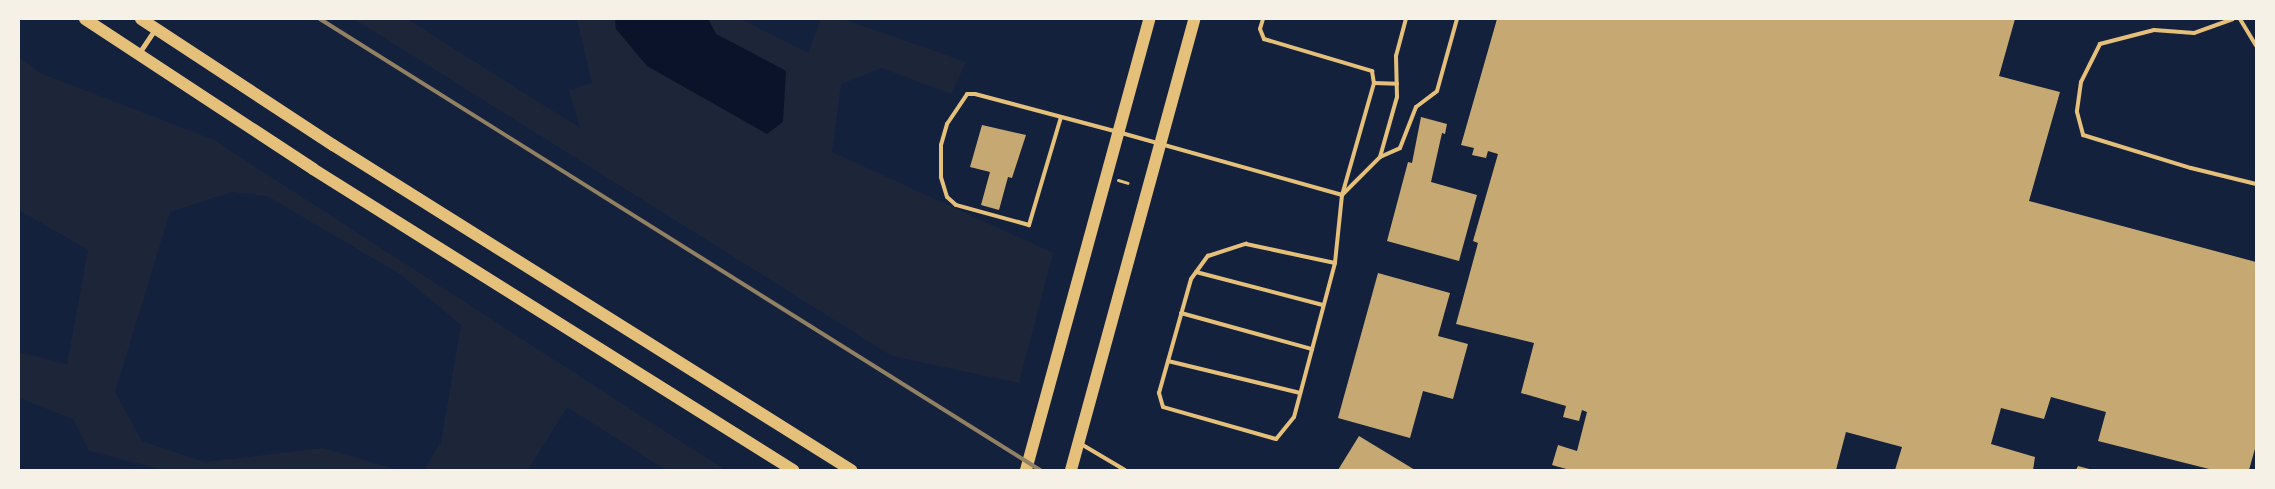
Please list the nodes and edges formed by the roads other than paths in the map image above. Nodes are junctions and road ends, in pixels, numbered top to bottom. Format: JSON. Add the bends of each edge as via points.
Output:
{"nodes":[{"id":1,"x":85,"y":19,"type":"edge"},
{"id":2,"x":140,"y":19,"type":"edge"},
{"id":3,"x":1149,"y":19,"type":"edge"},
{"id":4,"x":1194,"y":19,"type":"edge"},
{"id":5,"x":1263,"y":19,"type":"edge"},
{"id":6,"x":1406,"y":19,"type":"edge"},
{"id":7,"x":1457,"y":19,"type":"edge"},
{"id":8,"x":2233,"y":19,"type":"edge"},
{"id":9,"x":2240,"y":19,"type":"edge"},
{"id":10,"x":156,"y":29,"type":"junction"},
{"id":11,"x":2256,"y":46,"type":"edge"},
{"id":12,"x":137,"y":54,"type":"junction"},
{"id":13,"x":1374,"y":83,"type":"junction"},
{"id":14,"x":1397,"y":84,"type":"junction"},
{"id":15,"x":1061,"y":117,"type":"junction"},
{"id":16,"x":1118,"y":132,"type":"junction"},
{"id":17,"x":1160,"y":145,"type":"junction"},
{"id":18,"x":1380,"y":157,"type":"junction"},
{"id":19,"x":2256,"y":184,"type":"edge"},
{"id":20,"x":1342,"y":196,"type":"junction"},
{"id":21,"x":1335,"y":263,"type":"junction"},
{"id":22,"x":1196,"y":272,"type":"junction"},
{"id":23,"x":1324,"y":305,"type":"junction"},
{"id":24,"x":1181,"y":313,"type":"junction"},
{"id":25,"x":1312,"y":349,"type":"junction"},
{"id":26,"x":1168,"y":361,"type":"junction"},
{"id":27,"x":1300,"y":393,"type":"junction"},
{"id":28,"x":1079,"y":443,"type":"junction"},
{"id":29,"x":792,"y":470,"type":"edge"},
{"id":30,"x":851,"y":470,"type":"edge"},
{"id":31,"x":1026,"y":470,"type":"edge"},
{"id":32,"x":1071,"y":470,"type":"edge"},
{"id":33,"x":1125,"y":470,"type":"edge"}],
"edges":[{"from":1,"to":12,"type":"main road"},
{"from":2,"to":10,"type":"main road"},
{"from":3,"to":16,"type":"main road"},
{"from":4,"to":17,"type":"main road"},
{"from":5,"to":13,"type":"lane","via":[[1260,29],[1264,39],[1372,71]]},
{"from":6,"to":14,"type":"lane","via":[[1396,56]]},
{"from":7,"to":18,"type":"lane","via":[[1437,91],[1416,107],[1400,148]]},
{"from":8,"to":19,"type":"lane","via":[[2194,33],[2154,30],[2100,44],[2081,82],[2078,112],[2083,135]]},
{"from":9,"to":11,"type":"lane"},
{"from":10,"to":12,"type":"street"},
{"from":10,"to":30,"type":"main road","via":[[333,145]]},
{"from":12,"to":29,"type":"main road"},
{"from":13,"to":14,"type":"lane"},
{"from":13,"to":20,"type":"lane"},
{"from":14,"to":18,"type":"lane","via":[[1397,97]]},
{"from":15,"to":15,"type":"lane","via":[[967,94],[946,124],[941,145],[941,177],[947,197],[956,205],[1029,225]]},
{"from":15,"to":16,"type":"lane"},
{"from":16,"to":17,"type":"lane"},
{"from":16,"to":31,"type":"main road"},
{"from":17,"to":20,"type":"lane"},
{"from":17,"to":28,"type":"main road"},
{"from":18,"to":20,"type":"lane"},
{"from":20,"to":21,"type":"lane"},
{"from":21,"to":22,"type":"lane","via":[[1246,244],[1208,256]]},
{"from":21,"to":23,"type":"lane"},
{"from":22,"to":23,"type":"lane"},
{"from":22,"to":24,"type":"lane"},
{"from":23,"to":25,"type":"lane"},
{"from":24,"to":25,"type":"lane"},
{"from":24,"to":26,"type":"lane"},
{"from":25,"to":27,"type":"lane"},
{"from":26,"to":27,"type":"lane"},
{"from":26,"to":27,"type":"lane","via":[[1159,393],[1164,407],[1276,439],[1294,417]]},
{"from":28,"to":32,"type":"main road"},
{"from":28,"to":33,"type":"lane"}]}
